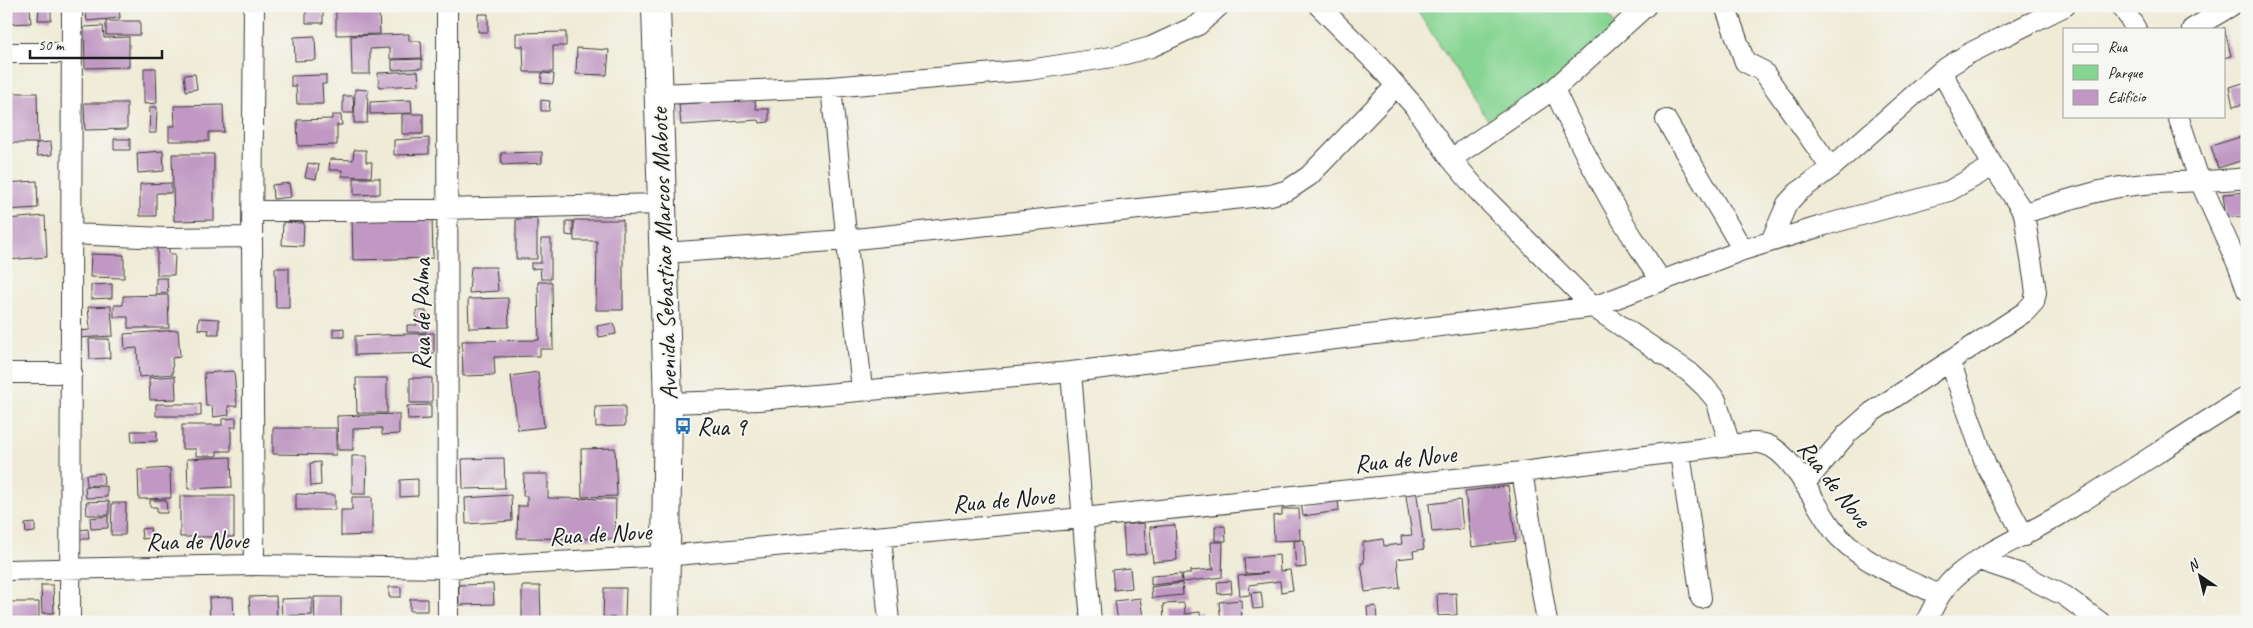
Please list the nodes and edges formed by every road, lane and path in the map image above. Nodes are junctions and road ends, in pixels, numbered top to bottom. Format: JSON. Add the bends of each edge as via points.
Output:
{"nodes":[{"id":1,"x":72,"y":6,"type":"edge"},
{"id":2,"x":254,"y":6,"type":"edge"},
{"id":3,"x":447,"y":6,"type":"edge"},
{"id":4,"x":656,"y":6,"type":"edge"},
{"id":5,"x":1219,"y":6,"type":"edge"},
{"id":6,"x":1319,"y":6,"type":"edge"},
{"id":7,"x":1646,"y":6,"type":"edge"},
{"id":8,"x":1726,"y":6,"type":"edge"},
{"id":9,"x":2065,"y":6,"type":"edge"},
{"id":10,"x":2122,"y":6,"type":"edge"},
{"id":11,"x":2231,"y":6,"type":"edge"},
{"id":12,"x":1197,"y":15,"type":"edge"},
{"id":13,"x":2135,"y":28,"type":"edge"},
{"id":14,"x":2194,"y":28,"type":"edge"},
{"id":15,"x":6,"y":53,"type":"edge"},
{"id":16,"x":71,"y":53,"type":"junction"},
{"id":17,"x":1941,"y":71,"type":"junction"},
{"id":18,"x":1396,"y":86,"type":"junction"},
{"id":19,"x":831,"y":87,"type":"junction"},
{"id":20,"x":1554,"y":89,"type":"junction"},
{"id":21,"x":658,"y":94,"type":"junction"},
{"id":22,"x":2179,"y":118,"type":"edge"},
{"id":23,"x":1666,"y":120,"type":"dead end"},
{"id":24,"x":1451,"y":159,"type":"junction"},
{"id":25,"x":1993,"y":166,"type":"junction"},
{"id":26,"x":1831,"y":168,"type":"junction"},
{"id":27,"x":2247,"y":178,"type":"edge"},
{"id":28,"x":2199,"y":179,"type":"junction"},
{"id":29,"x":662,"y":204,"type":"junction"},
{"id":30,"x":446,"y":210,"type":"junction"},
{"id":31,"x":252,"y":211,"type":"junction"},
{"id":32,"x":2024,"y":213,"type":"junction"},
{"id":33,"x":71,"y":234,"type":"junction"},
{"id":34,"x":252,"y":237,"type":"junction"},
{"id":35,"x":846,"y":240,"type":"junction"},
{"id":36,"x":1771,"y":241,"type":"junction"},
{"id":37,"x":1743,"y":250,"type":"junction"},
{"id":38,"x":664,"y":253,"type":"junction"},
{"id":39,"x":1661,"y":280,"type":"junction"},
{"id":40,"x":2247,"y":290,"type":"edge"},
{"id":41,"x":1593,"y":307,"type":"junction"},
{"id":42,"x":1950,"y":361,"type":"junction"},
{"id":43,"x":1070,"y":372,"type":"junction"},
{"id":44,"x":6,"y":373,"type":"edge"},
{"id":45,"x":72,"y":373,"type":"junction"},
{"id":46,"x":862,"y":390,"type":"junction"},
{"id":47,"x":2247,"y":396,"type":"edge"},
{"id":48,"x":668,"y":403,"type":"junction"},
{"id":49,"x":1730,"y":445,"type":"junction"},
{"id":50,"x":1680,"y":453,"type":"junction"},
{"id":51,"x":1522,"y":472,"type":"junction"},
{"id":52,"x":1805,"y":483,"type":"junction"},
{"id":53,"x":1083,"y":518,"type":"junction"},
{"id":54,"x":881,"y":536,"type":"junction"},
{"id":55,"x":2024,"y":536,"type":"junction"},
{"id":56,"x":665,"y":556,"type":"junction"},
{"id":57,"x":1979,"y":560,"type":"junction"},
{"id":58,"x":254,"y":565,"type":"junction"},
{"id":59,"x":69,"y":568,"type":"junction"},
{"id":60,"x":448,"y":568,"type":"junction"},
{"id":61,"x":6,"y":570,"type":"edge"},
{"id":62,"x":1939,"y":595,"type":"junction"},
{"id":63,"x":1701,"y":598,"type":"dead end"},
{"id":64,"x":1543,"y":621,"type":"edge"},
{"id":65,"x":70,"y":622,"type":"edge"},
{"id":66,"x":448,"y":622,"type":"edge"},
{"id":67,"x":665,"y":622,"type":"edge"},
{"id":68,"x":889,"y":622,"type":"edge"},
{"id":69,"x":1091,"y":622,"type":"edge"},
{"id":70,"x":1926,"y":622,"type":"edge"},
{"id":71,"x":2100,"y":622,"type":"edge"}],
"edges":[{"from":1,"to":16,"type":"street"},
{"from":2,"to":31,"type":"street"},
{"from":3,"to":30,"type":"street","name":"Rua de Palma"},
{"from":4,"to":21,"type":"main road","name":"Avenida Sebastiao Marcos Mabote"},
{"from":5,"to":12,"type":"street"},
{"from":6,"to":18,"type":"street"},
{"from":7,"to":20,"type":"street"},
{"from":8,"to":26,"type":"street","via":[[1745,62],[1763,71]]},
{"from":9,"to":17,"type":"street","via":[[1968,54]]},
{"from":10,"to":13,"type":"street"},
{"from":11,"to":14,"type":"street"},
{"from":12,"to":19,"type":"street","via":[[1151,47],[1118,56],[1029,70]]},
{"from":15,"to":16,"type":"street"},
{"from":16,"to":33,"type":"street"},
{"from":17,"to":25,"type":"street"},
{"from":17,"to":26,"type":"street"},
{"from":18,"to":24,"type":"street"},
{"from":18,"to":35,"type":"street","via":[[1309,176],[1288,190],[1271,196]]},
{"from":19,"to":21,"type":"street"},
{"from":19,"to":35,"type":"street"},
{"from":20,"to":24,"type":"street"},
{"from":20,"to":39,"type":"street","via":[[1607,197]]},
{"from":21,"to":29,"type":"main road","name":"Avenida Sebastiao Marcos Mabote"},
{"from":22,"to":28,"type":"street"},
{"from":23,"to":37,"type":"street"},
{"from":24,"to":41,"type":"street","via":[[1478,191]]},
{"from":25,"to":32,"type":"street"},
{"from":25,"to":36,"type":"street","via":[[1949,191]]},
{"from":26,"to":36,"type":"street","via":[[1787,204]]},
{"from":27,"to":28,"type":"street"},
{"from":28,"to":32,"type":"street","via":[[2110,189]]},
{"from":28,"to":40,"type":"street"},
{"from":29,"to":30,"type":"street"},
{"from":29,"to":38,"type":"main road","name":"Avenida Sebastiao Marcos Mabote"},
{"from":30,"to":31,"type":"street"},
{"from":30,"to":60,"type":"street","name":"Rua de Palma"},
{"from":31,"to":34,"type":"street"},
{"from":32,"to":42,"type":"street","via":[[2036,292],[2034,302],[2025,312]]},
{"from":33,"to":34,"type":"street"},
{"from":33,"to":45,"type":"street"},
{"from":34,"to":58,"type":"street"},
{"from":35,"to":38,"type":"street"},
{"from":35,"to":46,"type":"street"},
{"from":36,"to":37,"type":"street"},
{"from":37,"to":39,"type":"street"},
{"from":38,"to":48,"type":"main road","name":"Avenida Sebastiao Marcos Mabote"},
{"from":39,"to":41,"type":"street"},
{"from":41,"to":43,"type":"street"},
{"from":41,"to":49,"type":"street","via":[[1675,362],[1705,387],[1716,400]]},
{"from":42,"to":52,"type":"street","via":[[1866,418],[1847,434]]},
{"from":42,"to":55,"type":"street","via":[[1986,465]]},
{"from":43,"to":46,"type":"street"},
{"from":43,"to":53,"type":"street"},
{"from":44,"to":45,"type":"street"},
{"from":45,"to":59,"type":"street"},
{"from":46,"to":48,"type":"street","via":[[759,400]]},
{"from":47,"to":55,"type":"street"},
{"from":48,"to":56,"type":"main road","name":"Avenida Sebastiao Marcos Mabote"},
{"from":49,"to":50,"type":"street","name":"Rua de Nove"},
{"from":49,"to":52,"type":"street","name":"Rua de Nove","via":[[1764,444],[1778,452]]},
{"from":50,"to":51,"type":"street","name":"Rua de Nove"},
{"from":50,"to":63,"type":"street"},
{"from":51,"to":53,"type":"street","name":"Rua de Nove"},
{"from":51,"to":64,"type":"street"},
{"from":52,"to":62,"type":"street","name":"Rua de Nove","via":[[1840,538],[1872,563]]},
{"from":53,"to":54,"type":"street","name":"Rua de Nove"},
{"from":53,"to":69,"type":"street"},
{"from":54,"to":56,"type":"street","name":"Rua de Nove"},
{"from":54,"to":68,"type":"street"},
{"from":55,"to":57,"type":"street"},
{"from":56,"to":60,"type":"street","name":"Rua de Nove"},
{"from":56,"to":67,"type":"main road","name":"Avenida Sebastiao Marcos Mabote"},
{"from":57,"to":62,"type":"street","via":[[1959,574]]},
{"from":57,"to":71,"type":"street","via":[[2021,574],[2065,596]]},
{"from":58,"to":59,"type":"street","name":"Rua de Nove"},
{"from":58,"to":60,"type":"street","name":"Rua de Nove"},
{"from":59,"to":61,"type":"street","name":"Rua de Nove"},
{"from":59,"to":65,"type":"street"},
{"from":60,"to":66,"type":"street","name":"Rua de Palma"},
{"from":62,"to":70,"type":"street"}]}
